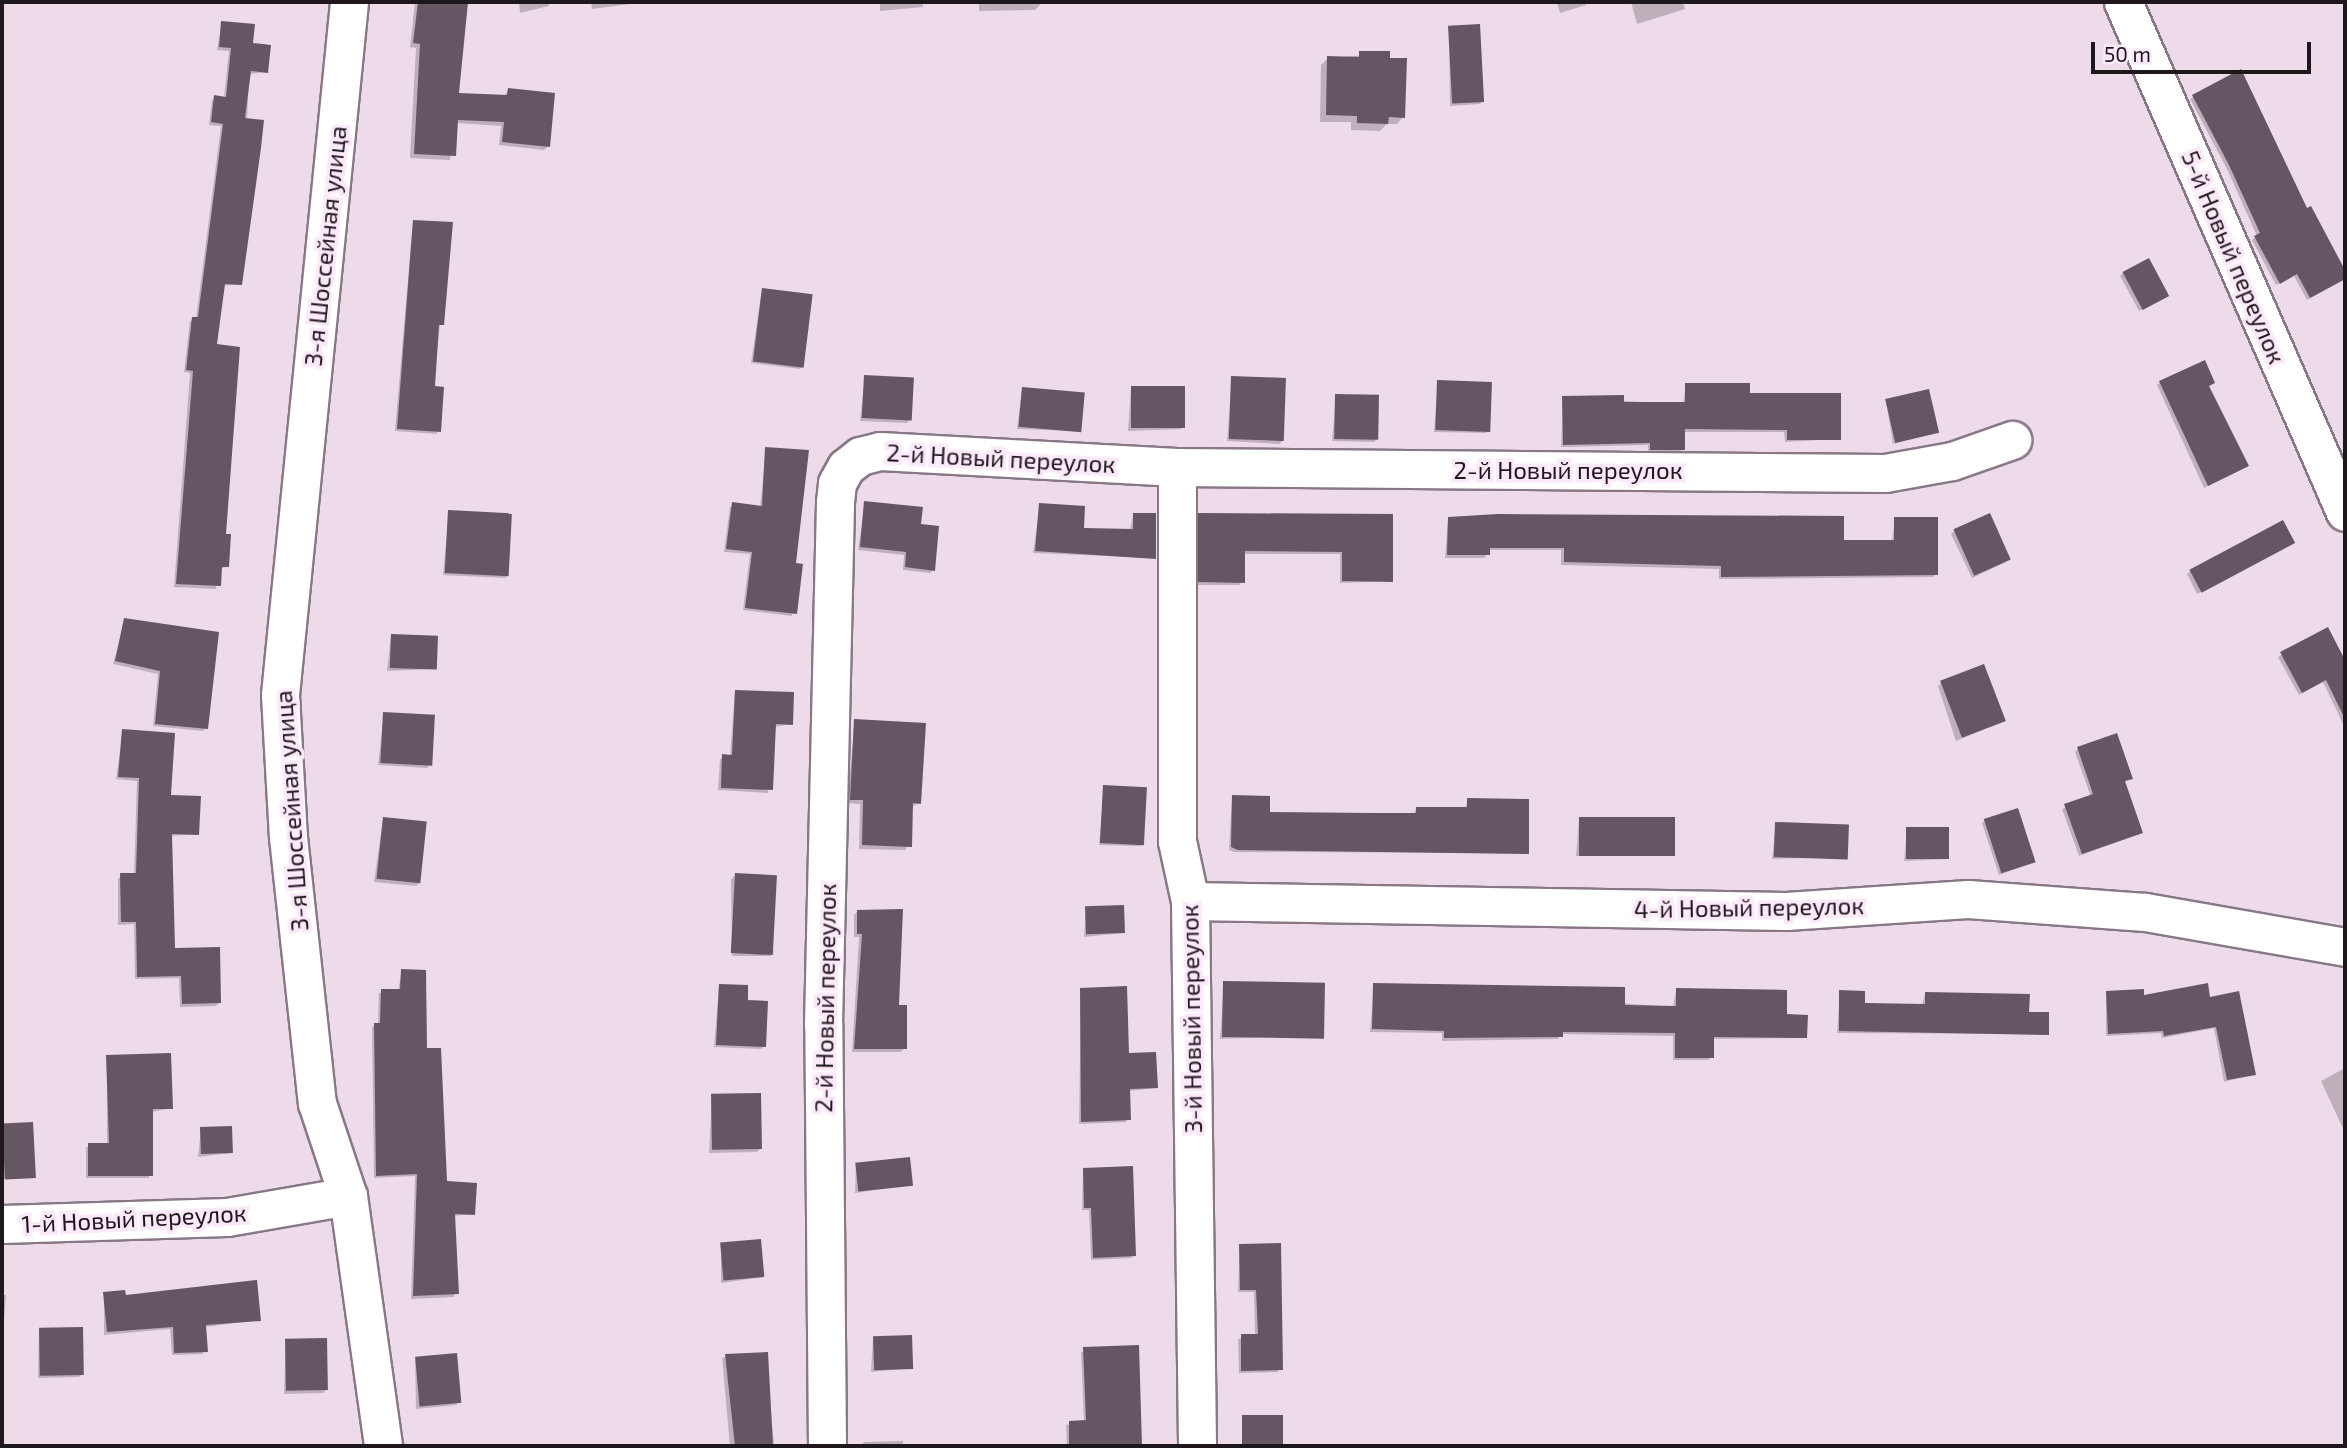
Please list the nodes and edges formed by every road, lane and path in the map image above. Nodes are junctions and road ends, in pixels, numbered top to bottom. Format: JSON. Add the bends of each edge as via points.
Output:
{"nodes":[{"id":1,"x":349,"y":2,"type":"edge"},
{"id":2,"x":2123,"y":2,"type":"edge"},
{"id":3,"x":2012,"y":440,"type":"dead end"},
{"id":4,"x":1177,"y":467,"type":"junction"},
{"id":5,"x":2345,"y":512,"type":"edge"},
{"id":6,"x":1190,"y":901,"type":"junction"},
{"id":7,"x":2345,"y":947,"type":"edge"},
{"id":8,"x":348,"y":1196,"type":"junction"},
{"id":9,"x":2,"y":1224,"type":"edge"},
{"id":10,"x":383,"y":1446,"type":"edge"},
{"id":11,"x":827,"y":1446,"type":"edge"},
{"id":12,"x":1197,"y":1446,"type":"edge"}],
"edges":[{"from":1,"to":8,"type":"street","name":"3-я Шоссейная улица","via":[[280,695],[288,837],[317,1103]]},
{"from":2,"to":5,"type":"street","name":"5-й Новый переулок"},
{"from":3,"to":4,"type":"street","name":"2-й Новый переулок","via":[[1952,461],[1885,473]]},
{"from":4,"to":6,"type":"street","name":"3-й Новый переулок","via":[[1177,841]]},
{"from":4,"to":11,"type":"street","name":"2-й Новый переулок","via":[[880,451],[860,456],[837,483],[823,1024]]},
{"from":6,"to":7,"type":"street","name":"4-й Новый переулок","via":[[1786,911],[1968,899],[2145,912]]},
{"from":6,"to":12,"type":"street","name":"3-й Новый переулок"},
{"from":8,"to":9,"type":"street","name":"1-й Новый переулок","via":[[227,1217]]},
{"from":8,"to":10,"type":"street","name":"3-я Шоссейная улица"}]}
